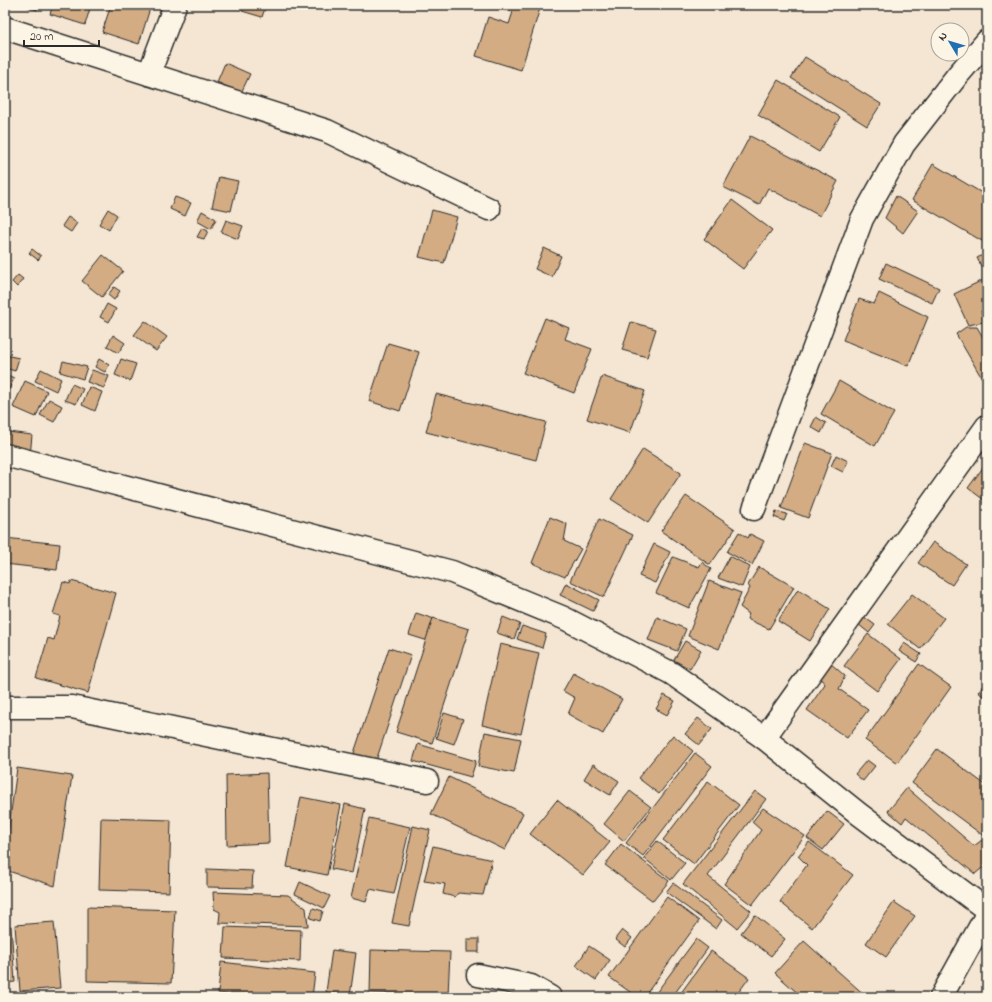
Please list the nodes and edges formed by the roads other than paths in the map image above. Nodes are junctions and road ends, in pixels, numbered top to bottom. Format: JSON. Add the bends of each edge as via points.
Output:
{"nodes":[{"id":1,"x":175,"y":5,"type":"edge"},
{"id":2,"x":5,"y":28,"type":"edge"},
{"id":3,"x":987,"y":42,"type":"edge"},
{"id":4,"x":149,"y":74,"type":"junction"},
{"id":5,"x":489,"y":209,"type":"dead end"},
{"id":6,"x":987,"y":426,"type":"edge"},
{"id":7,"x":5,"y":455,"type":"edge"},
{"id":8,"x":754,"y":509,"type":"dead end"},
{"id":9,"x":5,"y":707,"type":"edge"},
{"id":10,"x":764,"y":738,"type":"junction"},
{"id":11,"x":427,"y":781,"type":"dead end"},
{"id":12,"x":987,"y":910,"type":"edge"},
{"id":13,"x":987,"y":914,"type":"edge"},
{"id":14,"x":478,"y":975,"type":"dead end"},
{"id":15,"x":550,"y":997,"type":"edge"},
{"id":16,"x":941,"y":997,"type":"edge"}],
"edges":[{"from":1,"to":4,"type":"street"},
{"from":2,"to":4,"type":"street"},
{"from":3,"to":8,"type":"street","via":[[956,76],[904,144],[862,219]]},
{"from":4,"to":5,"type":"street","via":[[327,131]]},
{"from":6,"to":10,"type":"street"},
{"from":7,"to":10,"type":"street","via":[[452,572],[564,618],[671,673]]},
{"from":9,"to":11,"type":"street","via":[[72,707]]},
{"from":10,"to":12,"type":"street","via":[[859,814]]},
{"from":13,"to":16,"type":"street"},
{"from":14,"to":15,"type":"street","via":[[531,986]]}]}
